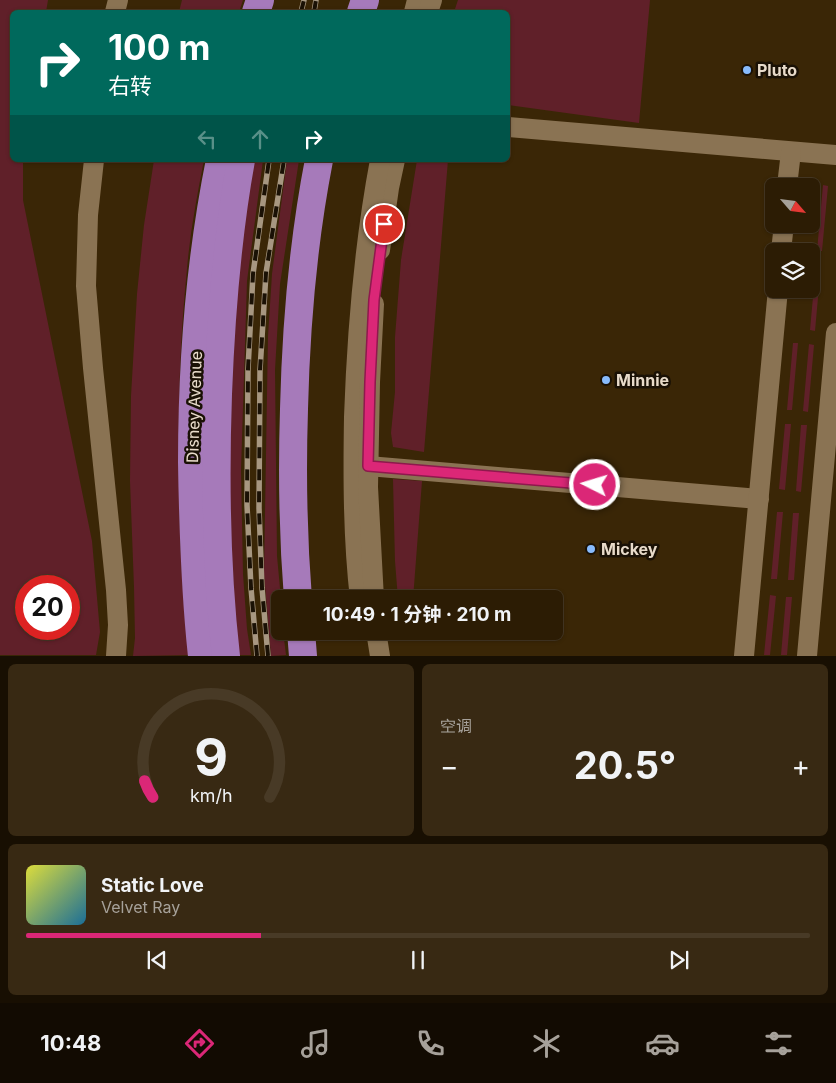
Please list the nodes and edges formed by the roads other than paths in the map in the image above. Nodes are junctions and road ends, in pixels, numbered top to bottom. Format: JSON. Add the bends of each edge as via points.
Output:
{"nodes":[{"id":1,"x":510,"y":127,"type":"edge"},
{"id":2,"x":791,"y":152,"type":"junction"},
{"id":3,"x":836,"y":155,"type":"edge"},
{"id":4,"x":94,"y":162,"type":"edge"},
{"id":5,"x":220,"y":162,"type":"edge"},
{"id":6,"x":241,"y":162,"type":"edge"},
{"id":7,"x":319,"y":162,"type":"edge"},
{"id":8,"x":324,"y":162,"type":"edge"},
{"id":9,"x":380,"y":162,"type":"edge"},
{"id":10,"x":395,"y":162,"type":"edge"},
{"id":11,"x":788,"y":178,"type":"edge"},
{"id":12,"x":305,"y":250,"type":"junction"},
{"id":13,"x":777,"y":298,"type":"edge"},
{"id":14,"x":836,"y":333,"type":"edge"},
{"id":15,"x":368,"y":466,"type":"junction"},
{"id":16,"x":758,"y":499,"type":"junction"},
{"id":17,"x":297,"y":590,"type":"edge"},
{"id":18,"x":359,"y":590,"type":"edge"},
{"id":19,"x":373,"y":590,"type":"edge"},
{"id":20,"x":302,"y":640,"type":"edge"},
{"id":21,"x":364,"y":640,"type":"edge"},
{"id":22,"x":377,"y":640,"type":"edge"},
{"id":23,"x":116,"y":656,"type":"edge"},
{"id":24,"x":202,"y":656,"type":"edge"},
{"id":25,"x":226,"y":656,"type":"edge"},
{"id":26,"x":303,"y":656,"type":"edge"},
{"id":27,"x":366,"y":656,"type":"edge"},
{"id":28,"x":380,"y":656,"type":"edge"},
{"id":29,"x":744,"y":656,"type":"edge"},
{"id":30,"x":807,"y":656,"type":"edge"}],
"edges":[{"from":1,"to":2,"type":"street"},
{"from":2,"to":3,"type":"street"},
{"from":2,"to":11,"type":"street"},
{"from":4,"to":23,"type":"street","via":[[86,286],[116,590]]},
{"from":5,"to":24,"type":"highway","name":"Disney Avenue","via":[[207,236],[194,367],[192,501]]},
{"from":6,"to":25,"type":"highway","name":"Disney Avenue","via":[[223,304],[216,434],[218,564]]},
{"from":7,"to":12,"type":"highway"},
{"from":8,"to":12,"type":"highway"},
{"from":9,"to":18,"type":"street","via":[[365,265],[355,390],[353,469]]},
{"from":10,"to":15,"type":"street","via":[[374,300]]},
{"from":12,"to":17,"type":"highway","via":[[298,314],[293,447]]},
{"from":13,"to":16,"type":"street"},
{"from":14,"to":30,"type":"street"},
{"from":15,"to":16,"type":"street"},
{"from":15,"to":19,"type":"street"},
{"from":16,"to":29,"type":"street"},
{"from":20,"to":26,"type":"highway"},
{"from":21,"to":27,"type":"street"},
{"from":22,"to":28,"type":"street"}]}
